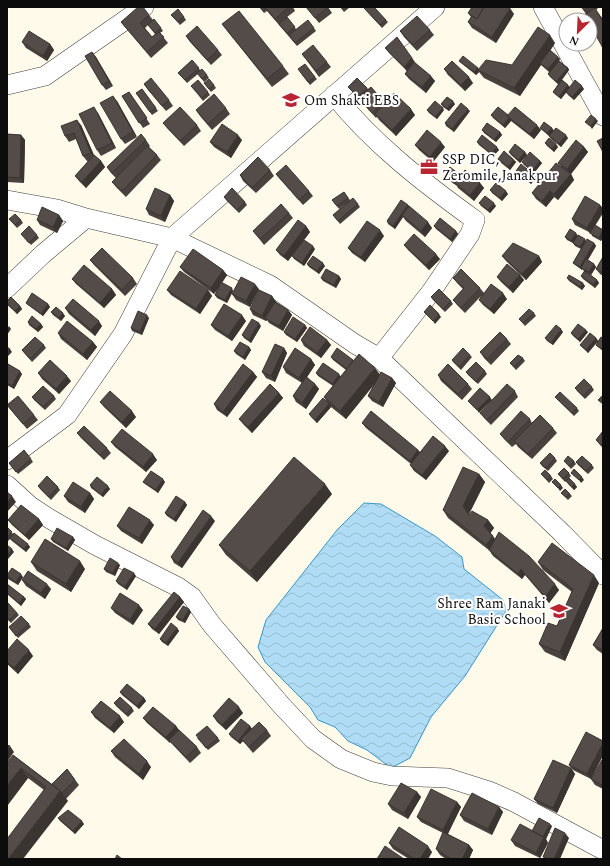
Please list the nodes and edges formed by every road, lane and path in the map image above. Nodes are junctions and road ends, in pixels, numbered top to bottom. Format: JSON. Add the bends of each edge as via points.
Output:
{"nodes":[{"id":1,"x":144,"y":7,"type":"edge"},
{"id":2,"x":435,"y":7,"type":"edge"},
{"id":3,"x":542,"y":7,"type":"edge"},
{"id":4,"x":7,"y":85,"type":"edge"},
{"id":5,"x":334,"y":95,"type":"junction"},
{"id":6,"x":603,"y":116,"type":"edge"},
{"id":7,"x":7,"y":200,"type":"edge"},
{"id":8,"x":86,"y":218,"type":"junction"},
{"id":9,"x":172,"y":238,"type":"junction"},
{"id":10,"x":7,"y":288,"type":"edge"},
{"id":11,"x":380,"y":358,"type":"junction"},
{"id":12,"x":7,"y":460,"type":"edge"},
{"id":13,"x":7,"y":485,"type":"edge"},
{"id":14,"x":603,"y":575,"type":"edge"},
{"id":15,"x":603,"y":850,"type":"edge"}],
"edges":[{"from":1,"to":4,"type":"street","via":[[45,76]]},
{"from":2,"to":5,"type":"street"},
{"from":3,"to":6,"type":"street"},
{"from":5,"to":9,"type":"street"},
{"from":5,"to":11,"type":"street","via":[[370,135],[475,220],[470,234],[431,292]]},
{"from":7,"to":8,"type":"street","via":[[57,209]]},
{"from":8,"to":9,"type":"street"},
{"from":8,"to":10,"type":"street"},
{"from":9,"to":11,"type":"street","via":[[270,285],[355,344]]},
{"from":9,"to":12,"type":"street","via":[[123,334],[67,415]]},
{"from":11,"to":14,"type":"street"},
{"from":13,"to":15,"type":"street","via":[[50,520],[178,587],[192,597],[212,625],[282,706],[314,739],[341,759],[373,772],[392,776],[448,778],[489,791]]}]}
